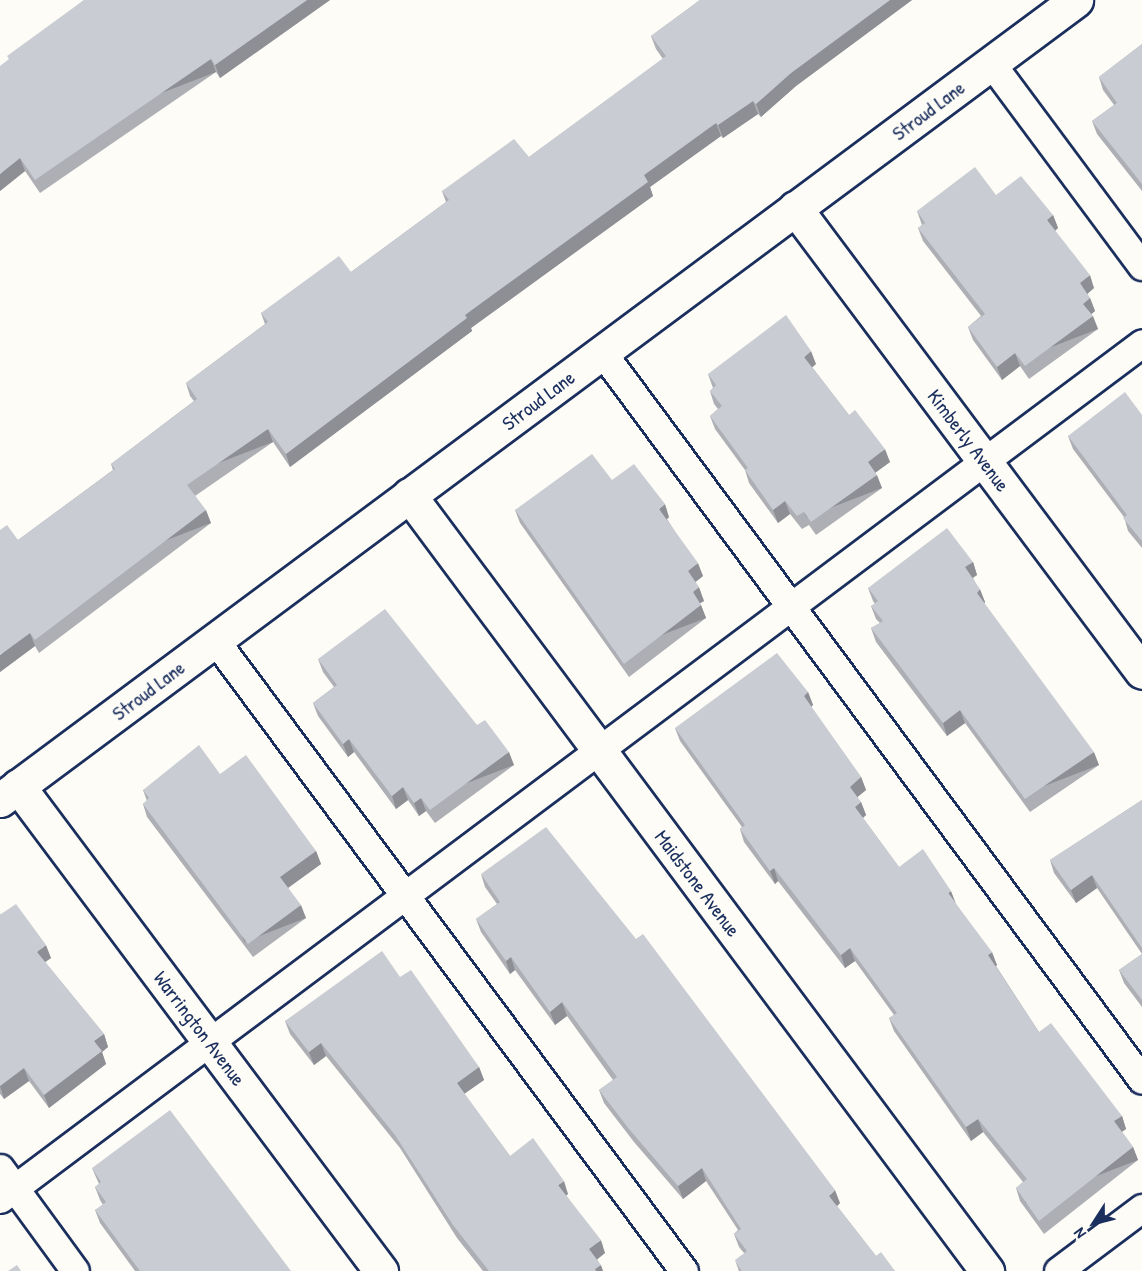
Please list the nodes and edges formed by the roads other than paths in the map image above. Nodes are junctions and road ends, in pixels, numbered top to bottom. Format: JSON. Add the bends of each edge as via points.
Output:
{"nodes":[{"id":1,"x":1076,"y":0,"type":"edge"},
{"id":2,"x":991,"y":63,"type":"junction"},
{"id":3,"x":795,"y":208,"type":"junction"},
{"id":4,"x":1142,"y":266,"type":"edge"},
{"id":5,"x":1142,"y":343,"type":"edge"},
{"id":6,"x":602,"y":352,"type":"junction"},
{"id":7,"x":985,"y":461,"type":"junction"},
{"id":8,"x":409,"y":495,"type":"junction"},
{"id":9,"x":792,"y":605,"type":"junction"},
{"id":10,"x":215,"y":640,"type":"junction"},
{"id":11,"x":1142,"y":672,"type":"edge"},
{"id":12,"x":599,"y":750,"type":"junction"},
{"id":13,"x":9,"y":793,"type":"edge"},
{"id":14,"x":405,"y":896,"type":"junction"},
{"id":15,"x":210,"y":1042,"type":"junction"},
{"id":16,"x":1142,"y":1080,"type":"edge"},
{"id":17,"x":5,"y":1185,"type":"edge"},
{"id":18,"x":1142,"y":1208,"type":"edge"},
{"id":19,"x":75,"y":1271,"type":"edge"},
{"id":20,"x":381,"y":1271,"type":"edge"},
{"id":21,"x":684,"y":1271,"type":"edge"},
{"id":22,"x":987,"y":1271,"type":"edge"},
{"id":23,"x":1058,"y":1271,"type":"edge"}],
"edges":[{"from":1,"to":2,"type":"street","name":"Stroud Lane"},
{"from":2,"to":3,"type":"street","name":"Stroud Lane"},
{"from":2,"to":4,"type":"lane"},
{"from":3,"to":6,"type":"street","name":"Stroud Lane"},
{"from":3,"to":7,"type":"street","name":"Kimberly Avenue"},
{"from":5,"to":7,"type":"lane"},
{"from":6,"to":8,"type":"street","name":"Stroud Lane"},
{"from":6,"to":9,"type":"lane"},
{"from":7,"to":9,"type":"lane"},
{"from":7,"to":11,"type":"street","name":"Kimberly Avenue"},
{"from":8,"to":10,"type":"street","name":"Stroud Lane"},
{"from":8,"to":12,"type":"street","name":"Maidstone Avenue"},
{"from":9,"to":12,"type":"lane"},
{"from":9,"to":16,"type":"lane"},
{"from":10,"to":13,"type":"street","name":"Stroud Lane"},
{"from":10,"to":14,"type":"lane"},
{"from":12,"to":14,"type":"lane"},
{"from":12,"to":22,"type":"street","name":"Maidstone Avenue"},
{"from":13,"to":15,"type":"street","name":"Warrington Avenue"},
{"from":14,"to":15,"type":"lane"},
{"from":14,"to":21,"type":"lane"},
{"from":15,"to":17,"type":"lane"},
{"from":15,"to":20,"type":"street","name":"Warrington Avenue"},
{"from":17,"to":19,"type":"lane"},
{"from":18,"to":23,"type":"lane"}]}
